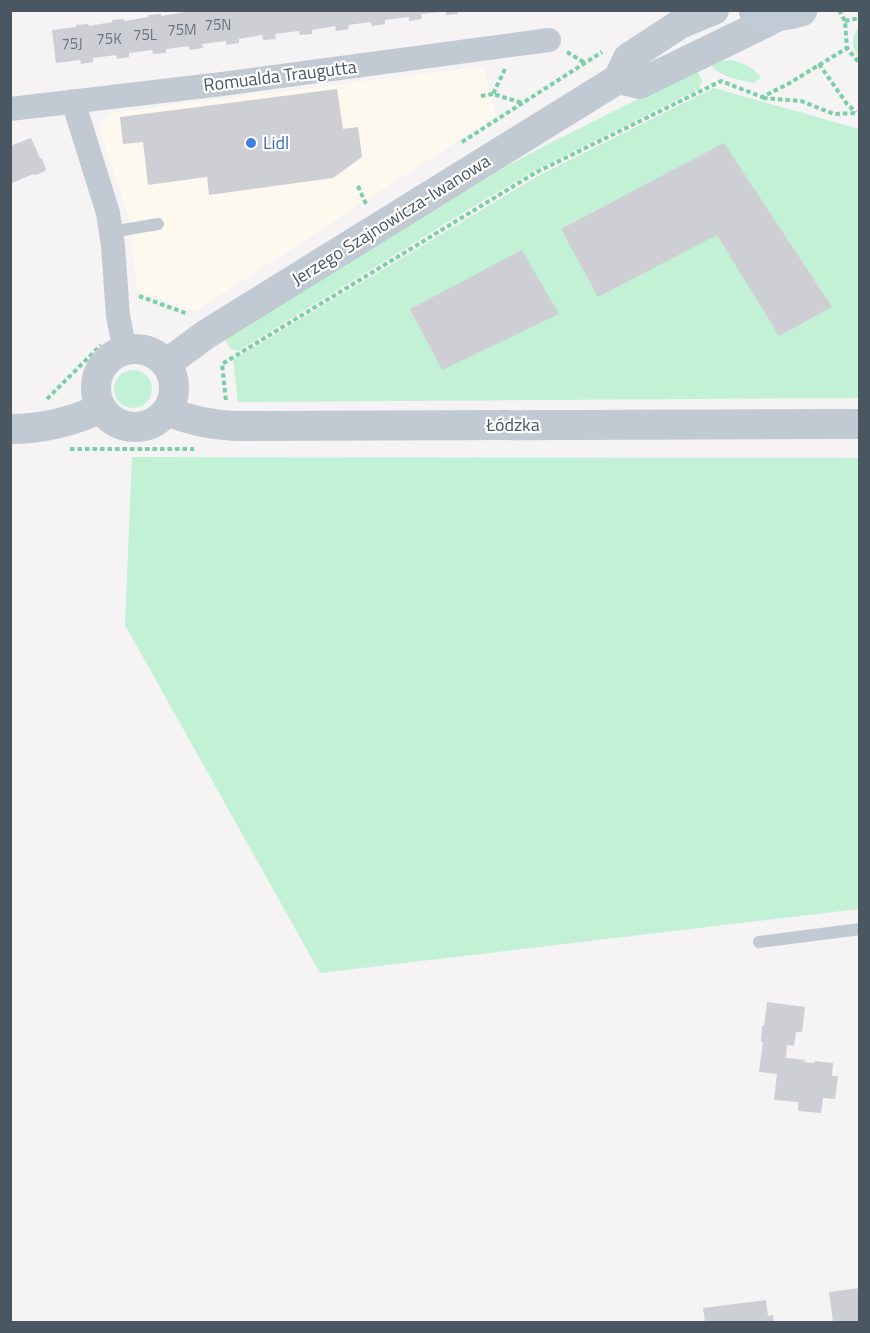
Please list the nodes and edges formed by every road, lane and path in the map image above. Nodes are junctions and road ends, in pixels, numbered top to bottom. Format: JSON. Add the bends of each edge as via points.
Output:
{"nodes":[{"id":1,"x":714,"y":10,"type":"edge"},
{"id":2,"x":839,"y":10,"type":"edge"},
{"id":3,"x":777,"y":12,"type":"edge"},
{"id":4,"x":860,"y":18,"type":"edge"},
{"id":5,"x":845,"y":21,"type":"junction"},
{"id":6,"x":549,"y":40,"type":"dead end"},
{"id":7,"x":508,"y":46,"type":"junction"},
{"id":8,"x":819,"y":64,"type":"dead end"},
{"id":9,"x":860,"y":64,"type":"edge"},
{"id":10,"x":618,"y":80,"type":"junction"},
{"id":11,"x":493,"y":94,"type":"junction"},
{"id":12,"x":481,"y":96,"type":"dead end"},
{"id":13,"x":762,"y":98,"type":"dead end"},
{"id":14,"x":73,"y":101,"type":"junction"},
{"id":15,"x":523,"y":103,"type":"dead end"},
{"id":16,"x":10,"y":109,"type":"edge"},
{"id":17,"x":858,"y":113,"type":"edge"},
{"id":18,"x":358,"y":186,"type":"dead end"},
{"id":19,"x":366,"y":204,"type":"dead end"},
{"id":20,"x":158,"y":224,"type":"dead end"},
{"id":21,"x":111,"y":232,"type":"junction"},
{"id":22,"x":125,"y":350,"type":"junction"},
{"id":23,"x":166,"y":364,"type":"junction"},
{"id":24,"x":101,"y":408,"type":"junction"},
{"id":25,"x":168,"y":411,"type":"junction"},
{"id":26,"x":860,"y":424,"type":"edge"},
{"id":27,"x":10,"y":429,"type":"edge"},
{"id":28,"x":860,"y":929,"type":"edge"},
{"id":29,"x":759,"y":942,"type":"dead end"}],
"edges":[{"from":1,"to":10,"type":"street","name":"Jerzego Szajnowicza-Iwanowa","via":[[680,24],[628,57]]},
{"from":2,"to":5,"type":"path"},
{"from":3,"to":10,"type":"street","via":[[639,84]]},
{"from":4,"to":5,"type":"path"},
{"from":5,"to":9,"type":"path","via":[[847,48]]},
{"from":6,"to":7,"type":"street","name":"Romualda Traugutta"},
{"from":7,"to":11,"type":"path","via":[[510,60]]},
{"from":7,"to":14,"type":"street","name":"Romualda Traugutta"},
{"from":8,"to":17,"type":"path","via":[[847,104]]},
{"from":10,"to":23,"type":"street","name":"Jerzego Szajnowicza-Iwanowa","via":[[205,335]]},
{"from":11,"to":12,"type":"path"},
{"from":11,"to":15,"type":"path"},
{"from":13,"to":17,"type":"path","via":[[801,101],[834,114]]},
{"from":14,"to":16,"type":"street","name":"Romualda Traugutta"},
{"from":14,"to":21,"type":"street"},
{"from":18,"to":19,"type":"path"},
{"from":20,"to":21,"type":"lane"},
{"from":21,"to":22,"type":"street"},
{"from":22,"to":23,"type":"street","via":[[152,352]]},
{"from":22,"to":24,"type":"street","via":[[109,358],[99,373],[96,390]]},
{"from":23,"to":25,"type":"street","via":[[174,384]]},
{"from":24,"to":25,"type":"street","via":[[114,422],[133,428],[152,424]]},
{"from":24,"to":27,"type":"street","via":[[46,427]]},
{"from":25,"to":26,"type":"street","name":"Łódzka","via":[[235,426]]},
{"from":28,"to":29,"type":"lane"}]}
